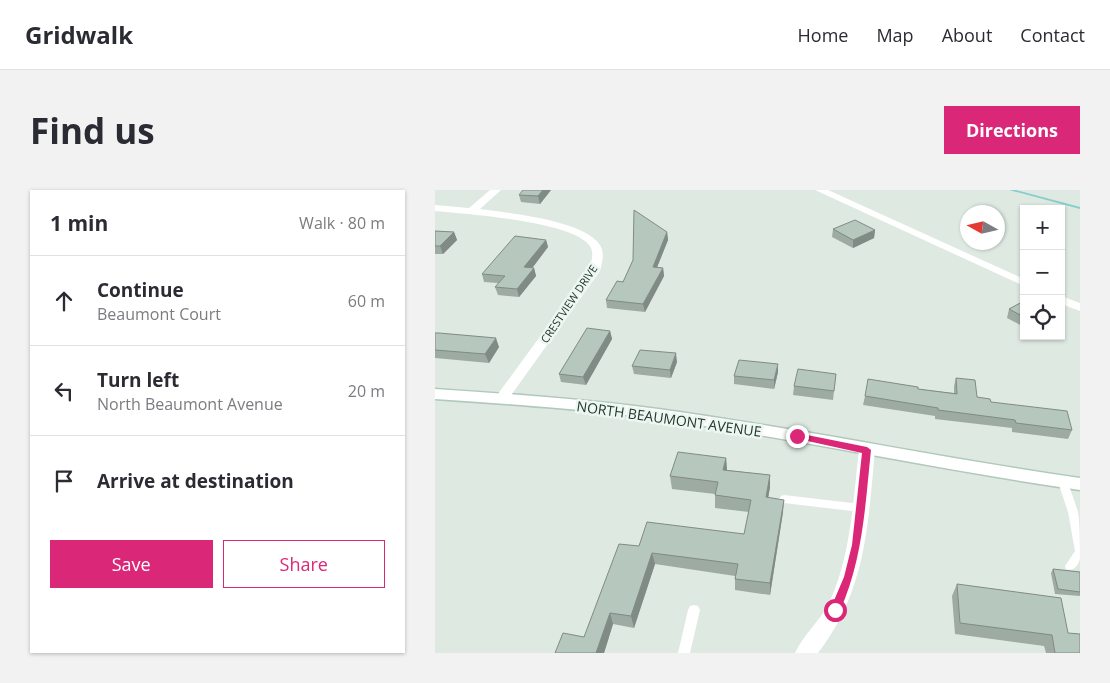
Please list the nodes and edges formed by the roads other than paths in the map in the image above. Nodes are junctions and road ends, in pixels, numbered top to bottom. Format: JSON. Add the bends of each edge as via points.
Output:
{"nodes":[{"id":1,"x":496,"y":190,"type":"edge"},
{"id":2,"x":820,"y":190,"type":"edge"},
{"id":3,"x":435,"y":208,"type":"edge"},
{"id":4,"x":472,"y":211,"type":"junction"},
{"id":5,"x":1020,"y":281,"type":"edge"},
{"id":6,"x":1065,"y":301,"type":"edge"},
{"id":7,"x":1080,"y":307,"type":"edge"},
{"id":8,"x":435,"y":394,"type":"edge"},
{"id":9,"x":502,"y":398,"type":"junction"},
{"id":10,"x":867,"y":450,"type":"junction"},
{"id":11,"x":1063,"y":482,"type":"junction"},
{"id":12,"x":1080,"y":484,"type":"edge"},
{"id":13,"x":783,"y":498,"type":"edge"},
{"id":14,"x":861,"y":508,"type":"junction"},
{"id":15,"x":1070,"y":566,"type":"dead end"},
{"id":16,"x":694,"y":610,"type":"dead end"},
{"id":17,"x":684,"y":653,"type":"edge"},
{"id":18,"x":807,"y":653,"type":"edge"}],
"edges":[{"from":1,"to":4,"type":"street"},
{"from":2,"to":5,"type":"street"},
{"from":3,"to":4,"type":"street","name":"CRESTVIEW DRIVE"},
{"from":4,"to":9,"type":"street","name":"CRESTVIEW DRIVE","via":[[567,227],[588,238],[598,253],[594,271]]},
{"from":6,"to":7,"type":"street"},
{"from":8,"to":9,"type":"street","name":"NORTH BEAUMONT AVENUE"},
{"from":9,"to":10,"type":"street","name":"NORTH BEAUMONT AVENUE","via":[[655,414]]},
{"from":10,"to":11,"type":"street","name":"NORTH BEAUMONT AVENUE"},
{"from":10,"to":14,"type":"street"},
{"from":11,"to":12,"type":"street","name":"NORTH BEAUMONT AVENUE"},
{"from":11,"to":15,"type":"lane","via":[[1073,512],[1080,552]]},
{"from":13,"to":14,"type":"lane"},
{"from":14,"to":18,"type":"street","via":[[849,577],[835,610]]},
{"from":16,"to":17,"type":"lane"}]}
